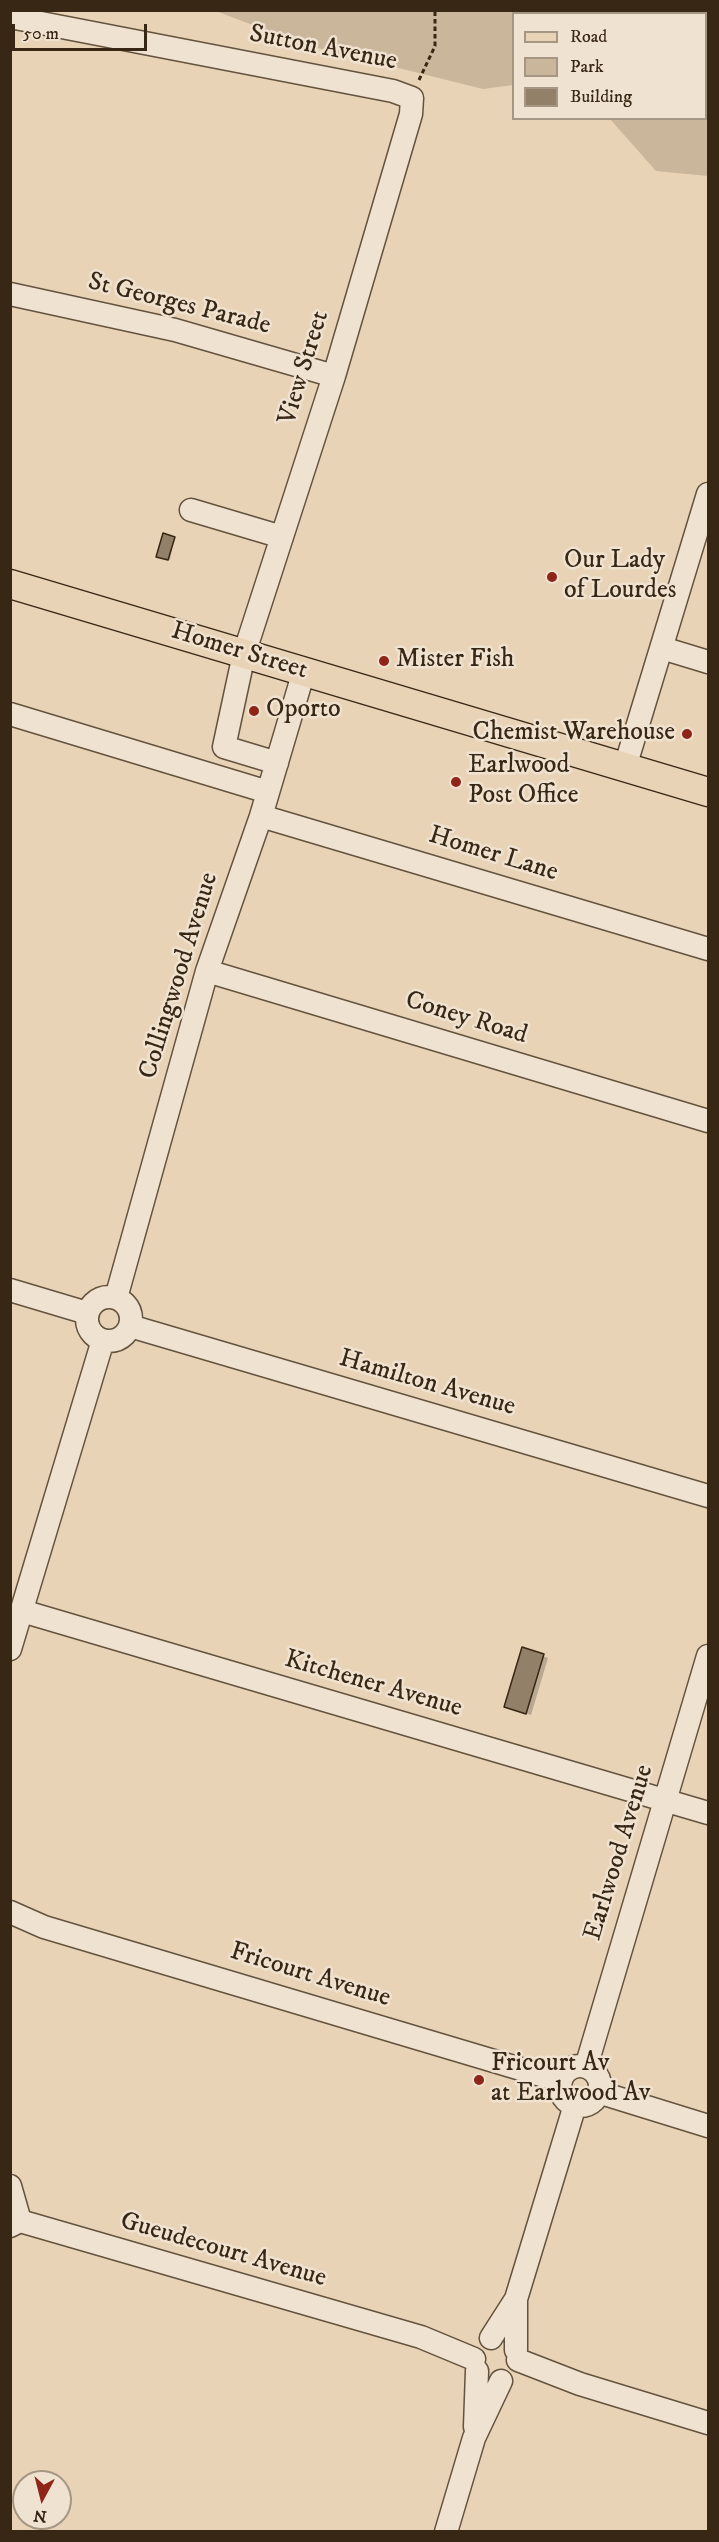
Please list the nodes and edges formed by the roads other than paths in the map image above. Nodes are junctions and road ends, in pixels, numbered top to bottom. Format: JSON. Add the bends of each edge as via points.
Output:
{"nodes":[{"id":1,"x":10,"y":17,"type":"edge"},
{"id":2,"x":412,"y":98,"type":"joint"},
{"id":3,"x":10,"y":294,"type":"edge"},
{"id":4,"x":334,"y":376,"type":"junction"},
{"id":5,"x":708,"y":494,"type":"edge"},
{"id":6,"x":190,"y":510,"type":"dead end"},
{"id":7,"x":282,"y":537,"type":"junction"},
{"id":8,"x":10,"y":584,"type":"edge"},
{"id":9,"x":662,"y":648,"type":"junction"},
{"id":10,"x":244,"y":654,"type":"junction"},
{"id":11,"x":708,"y":662,"type":"edge"},
{"id":12,"x":304,"y":672,"type":"junction"},
{"id":13,"x":10,"y":714,"type":"edge"},
{"id":14,"x":277,"y":763,"type":"junction"},
{"id":15,"x":625,"y":767,"type":"junction"},
{"id":16,"x":268,"y":792,"type":"junction"},
{"id":17,"x":708,"y":792,"type":"edge"},
{"id":18,"x":261,"y":816,"type":"junction"},
{"id":19,"x":708,"y":949,"type":"edge"},
{"id":20,"x":207,"y":971,"type":"junction"},
{"id":21,"x":708,"y":1121,"type":"edge"},
{"id":22,"x":10,"y":1290,"type":"edge"},
{"id":23,"x":116,"y":1298,"type":"junction"},
{"id":24,"x":87,"y":1313,"type":"junction"},
{"id":25,"x":130,"y":1326,"type":"junction"},
{"id":26,"x":103,"y":1340,"type":"junction"},
{"id":27,"x":708,"y":1496,"type":"edge"},
{"id":28,"x":22,"y":1611,"type":"junction"},
{"id":29,"x":10,"y":1649,"type":"edge"},
{"id":30,"x":708,"y":1656,"type":"edge"},
{"id":31,"x":665,"y":1800,"type":"junction"},
{"id":32,"x":708,"y":1813,"type":"edge"},
{"id":33,"x":10,"y":1912,"type":"edge"},
{"id":34,"x":10,"y":1924,"type":"edge"},
{"id":35,"x":44,"y":1927,"type":"junction"},
{"id":36,"x":586,"y":2067,"type":"junction"},
{"id":37,"x":561,"y":2081,"type":"junction"},
{"id":38,"x":598,"y":2092,"type":"junction"},
{"id":39,"x":575,"y":2105,"type":"junction"},
{"id":40,"x":708,"y":2126,"type":"edge"},
{"id":41,"x":10,"y":2186,"type":"edge"},
{"id":42,"x":15,"y":2224,"type":"edge"},
{"id":43,"x":516,"y":2299,"type":"junction"},
{"id":44,"x":481,"y":2353,"type":"junction"},
{"id":45,"x":512,"y":2367,"type":"junction"},
{"id":46,"x":708,"y":2423,"type":"edge"},
{"id":47,"x":474,"y":2438,"type":"junction"},
{"id":48,"x":446,"y":2532,"type":"edge"}],
"edges":[{"from":1,"to":2,"type":"street","name":"Sutton Avenue","via":[[393,91]]},
{"from":2,"to":4,"type":"street","name":"View Street","via":[[411,114]]},
{"from":3,"to":4,"type":"street","name":"St Georges Parade","via":[[175,330]]},
{"from":4,"to":7,"type":"street","name":"View Street"},
{"from":5,"to":9,"type":"street"},
{"from":6,"to":7,"type":"street"},
{"from":7,"to":10,"type":"street","name":"View Street"},
{"from":8,"to":10,"type":"main road","name":"Homer Street"},
{"from":9,"to":11,"type":"street"},
{"from":9,"to":15,"type":"street"},
{"from":10,"to":12,"type":"main road","name":"Homer Street"},
{"from":10,"to":14,"type":"street","name":"View Street","via":[[224,747]]},
{"from":12,"to":14,"type":"street","name":"Collingwood Avenue"},
{"from":12,"to":15,"type":"main road","name":"Homer Street"},
{"from":13,"to":16,"type":"street"},
{"from":14,"to":16,"type":"street","name":"Collingwood Avenue"},
{"from":15,"to":17,"type":"main road","name":"Homer Street"},
{"from":16,"to":18,"type":"street","name":"Collingwood Avenue"},
{"from":18,"to":19,"type":"street","name":"Homer Lane"},
{"from":18,"to":20,"type":"street","name":"Collingwood Avenue"},
{"from":20,"to":21,"type":"street","name":"Coney Road"},
{"from":20,"to":23,"type":"street","name":"Collingwood Avenue"},
{"from":22,"to":24,"type":"street"},
{"from":23,"to":24,"type":"street","via":[[95,1301]]},
{"from":23,"to":25,"type":"street","via":[[127,1306]]},
{"from":24,"to":26,"type":"street","via":[[88,1327]]},
{"from":25,"to":26,"type":"street","via":[[116,1340]]},
{"from":25,"to":27,"type":"street","name":"Hamilton Avenue"},
{"from":26,"to":28,"type":"street"},
{"from":28,"to":29,"type":"street"},
{"from":28,"to":31,"type":"street","name":"Kitchener Avenue"},
{"from":30,"to":31,"type":"street","name":"Earlwood Avenue"},
{"from":31,"to":32,"type":"street","name":"Kitchener Avenue"},
{"from":31,"to":36,"type":"street","name":"Earlwood Avenue"},
{"from":33,"to":35,"type":"street","name":"Fricourt Avenue"},
{"from":34,"to":35,"type":"street","name":"Fricourt Avenue"},
{"from":35,"to":37,"type":"street","name":"Fricourt Avenue"},
{"from":36,"to":37,"type":"street","via":[[570,2068]]},
{"from":36,"to":38,"type":"street","via":[[597,2077]]},
{"from":37,"to":39,"type":"street","via":[[564,2098]]},
{"from":38,"to":39,"type":"street","via":[[592,2102]]},
{"from":38,"to":40,"type":"street"},
{"from":39,"to":43,"type":"street"},
{"from":41,"to":42,"type":"street"},
{"from":42,"to":44,"type":"street","name":"Gueudecourt Avenue"},
{"from":43,"to":44,"type":"street"},
{"from":43,"to":45,"type":"street"},
{"from":44,"to":45,"type":"street","name":"Gueudecourt Avenue","via":[[488,2380]]},
{"from":44,"to":45,"type":"street","name":"Gueudecourt Avenue","via":[[503,2339]]},
{"from":44,"to":47,"type":"street"},
{"from":45,"to":46,"type":"street","name":"Gueudecourt Avenue"},
{"from":45,"to":47,"type":"street"},
{"from":47,"to":48,"type":"street"}]}
